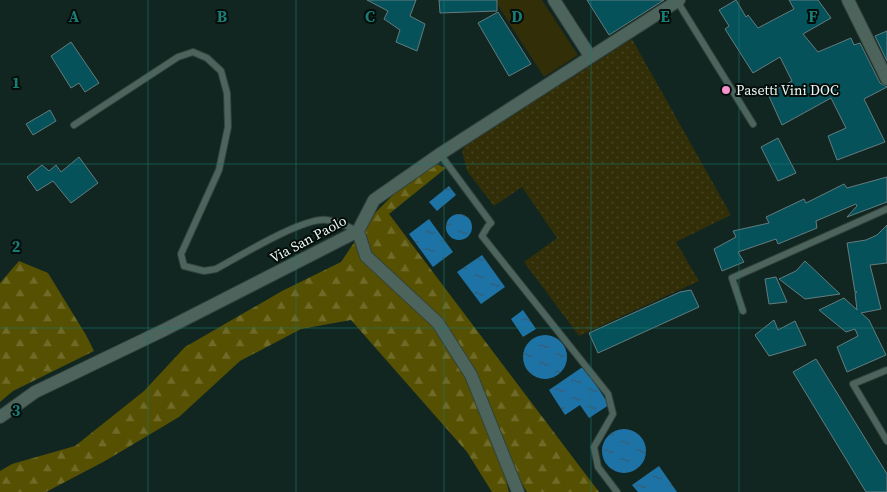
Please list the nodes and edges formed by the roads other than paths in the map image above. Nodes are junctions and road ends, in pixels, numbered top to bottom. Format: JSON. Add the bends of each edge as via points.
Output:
{"nodes":[{"id":1,"x":554,"y":0,"type":"edge"},
{"id":2,"x":678,"y":0,"type":"edge"},
{"id":3,"x":848,"y":0,"type":"edge"},
{"id":4,"x":590,"y":56,"type":"junction"},
{"id":5,"x":887,"y":79,"type":"edge"},
{"id":6,"x":753,"y":124,"type":"dead end"},
{"id":7,"x":74,"y":125,"type":"dead end"},
{"id":8,"x":440,"y":154,"type":"junction"},
{"id":9,"x":887,"y":209,"type":"edge"},
{"id":10,"x":358,"y":231,"type":"junction"},
{"id":11,"x":743,"y":311,"type":"dead end"},
{"id":12,"x":887,"y":370,"type":"edge"},
{"id":13,"x":0,"y":417,"type":"edge"},
{"id":14,"x":887,"y":441,"type":"edge"},
{"id":15,"x":518,"y":492,"type":"edge"},
{"id":16,"x":617,"y":492,"type":"edge"}],
"edges":[{"from":1,"to":4,"type":"street"},
{"from":2,"to":4,"type":"street","name":"Via San Paolo"},
{"from":2,"to":6,"type":"lane"},
{"from":3,"to":5,"type":"street"},
{"from":4,"to":8,"type":"street","name":"Via San Paolo"},
{"from":7,"to":10,"type":"lane","via":[[178,57],[193,52],[207,58],[221,70],[227,93],[228,127],[219,170],[181,254],[184,266],[204,271],[216,269],[305,224],[326,220]]},
{"from":8,"to":10,"type":"street","name":"Via San Paolo","via":[[374,200]]},
{"from":8,"to":16,"type":"lane","via":[[491,223],[482,236],[608,394],[613,414],[594,447],[598,467]]},
{"from":9,"to":11,"type":"lane","via":[[732,278]]},
{"from":10,"to":13,"type":"street","name":"Via San Paolo","via":[[35,392]]},
{"from":10,"to":15,"type":"street","via":[[366,256],[438,323],[471,375]]},
{"from":12,"to":14,"type":"lane","via":[[853,384]]}]}
